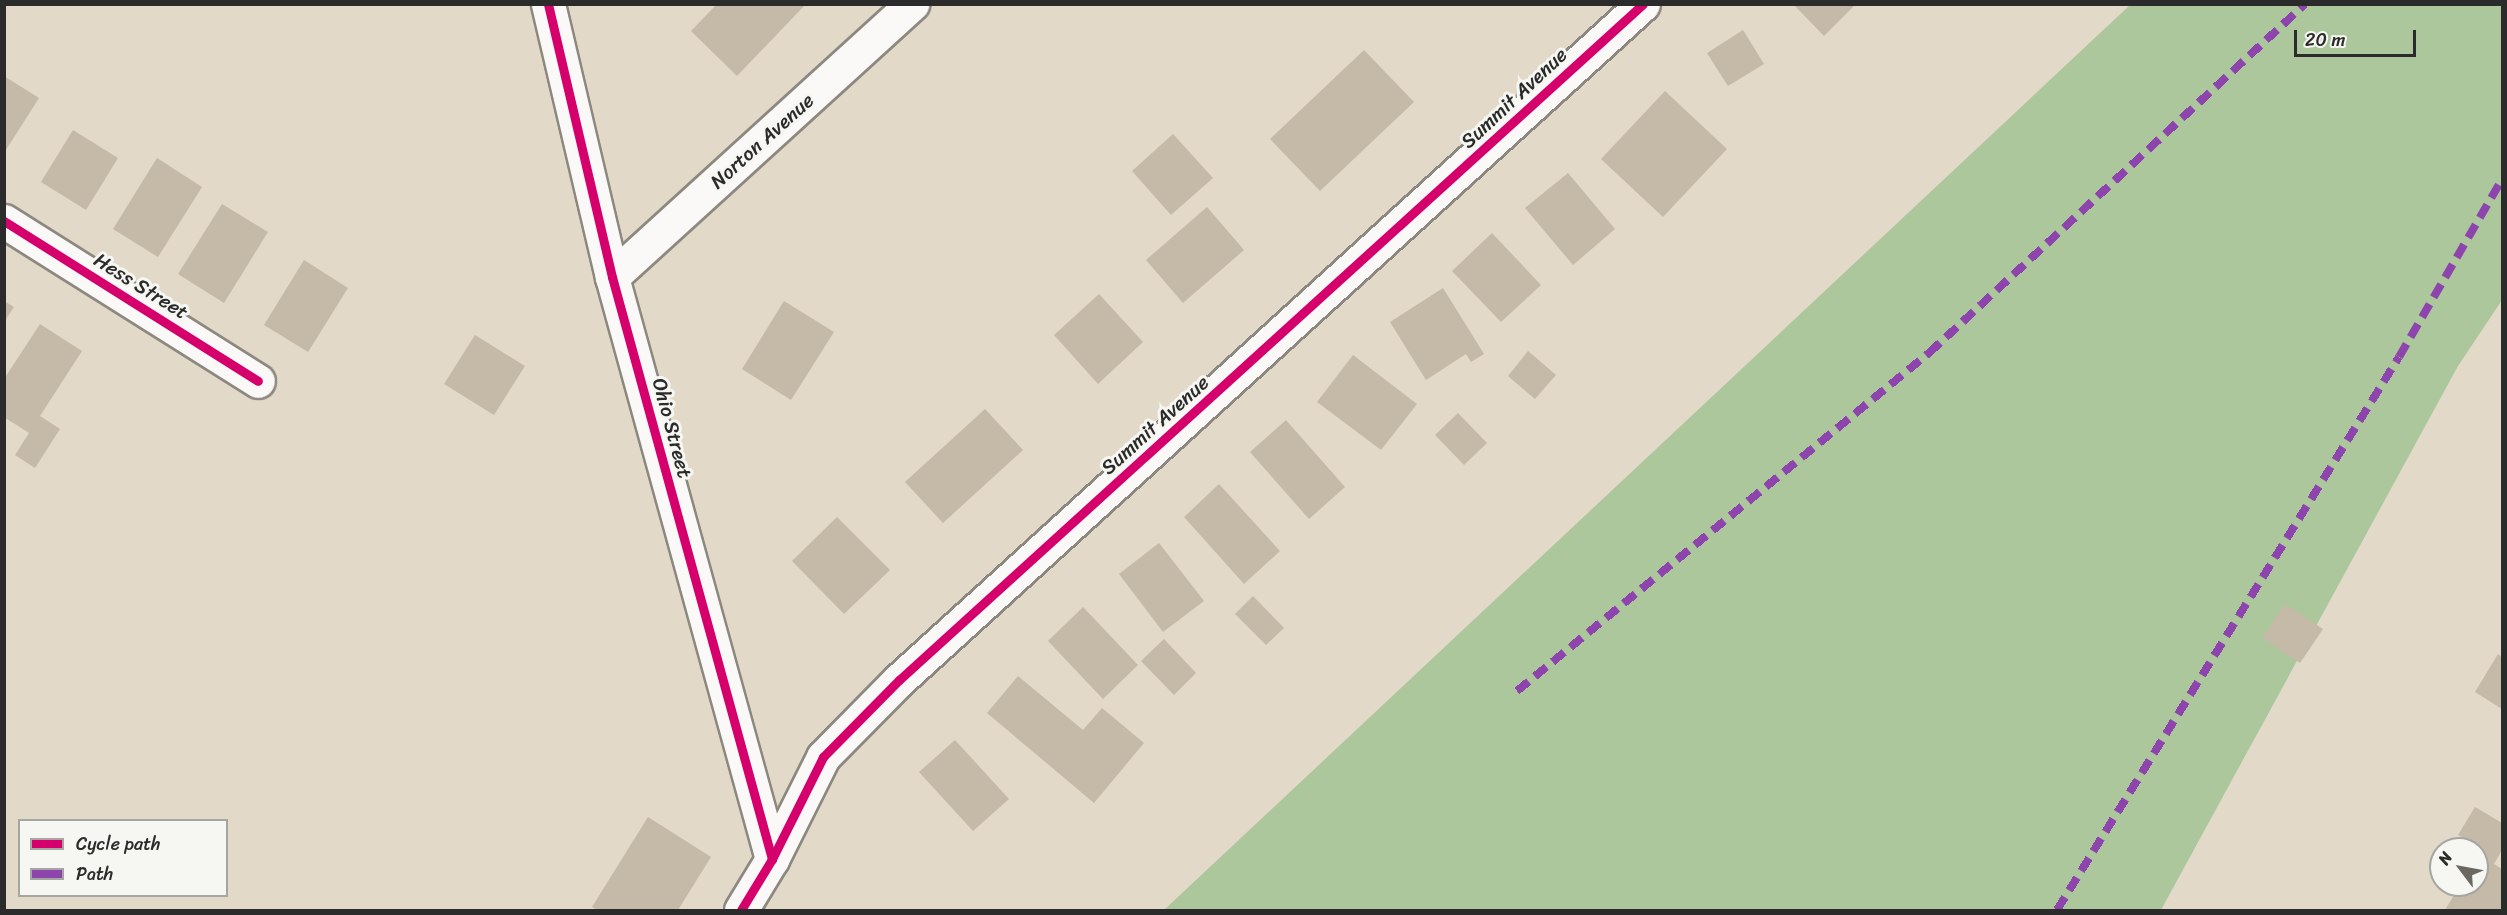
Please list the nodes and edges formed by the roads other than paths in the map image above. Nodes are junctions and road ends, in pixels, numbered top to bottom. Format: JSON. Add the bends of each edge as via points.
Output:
{"nodes":[{"id":1,"x":548,"y":4,"type":"edge"},
{"id":2,"x":912,"y":4,"type":"edge"},
{"id":3,"x":1643,"y":4,"type":"edge"},
{"id":4,"x":4,"y":221,"type":"edge"},
{"id":5,"x":612,"y":278,"type":"junction"},
{"id":6,"x":258,"y":381,"type":"dead end"},
{"id":7,"x":772,"y":859,"type":"junction"},
{"id":8,"x":741,"y":910,"type":"edge"}],
"edges":[{"from":1,"to":5,"type":"street","name":"Ohio Street"},
{"from":2,"to":5,"type":"street","name":"Norton Avenue"},
{"from":3,"to":7,"type":"street","name":"Summit Avenue","via":[[899,680],[823,758]]},
{"from":4,"to":6,"type":"street","name":"Hess Street"},
{"from":5,"to":7,"type":"street","name":"Ohio Street"},
{"from":7,"to":8,"type":"street","name":"Summit Avenue"}]}
